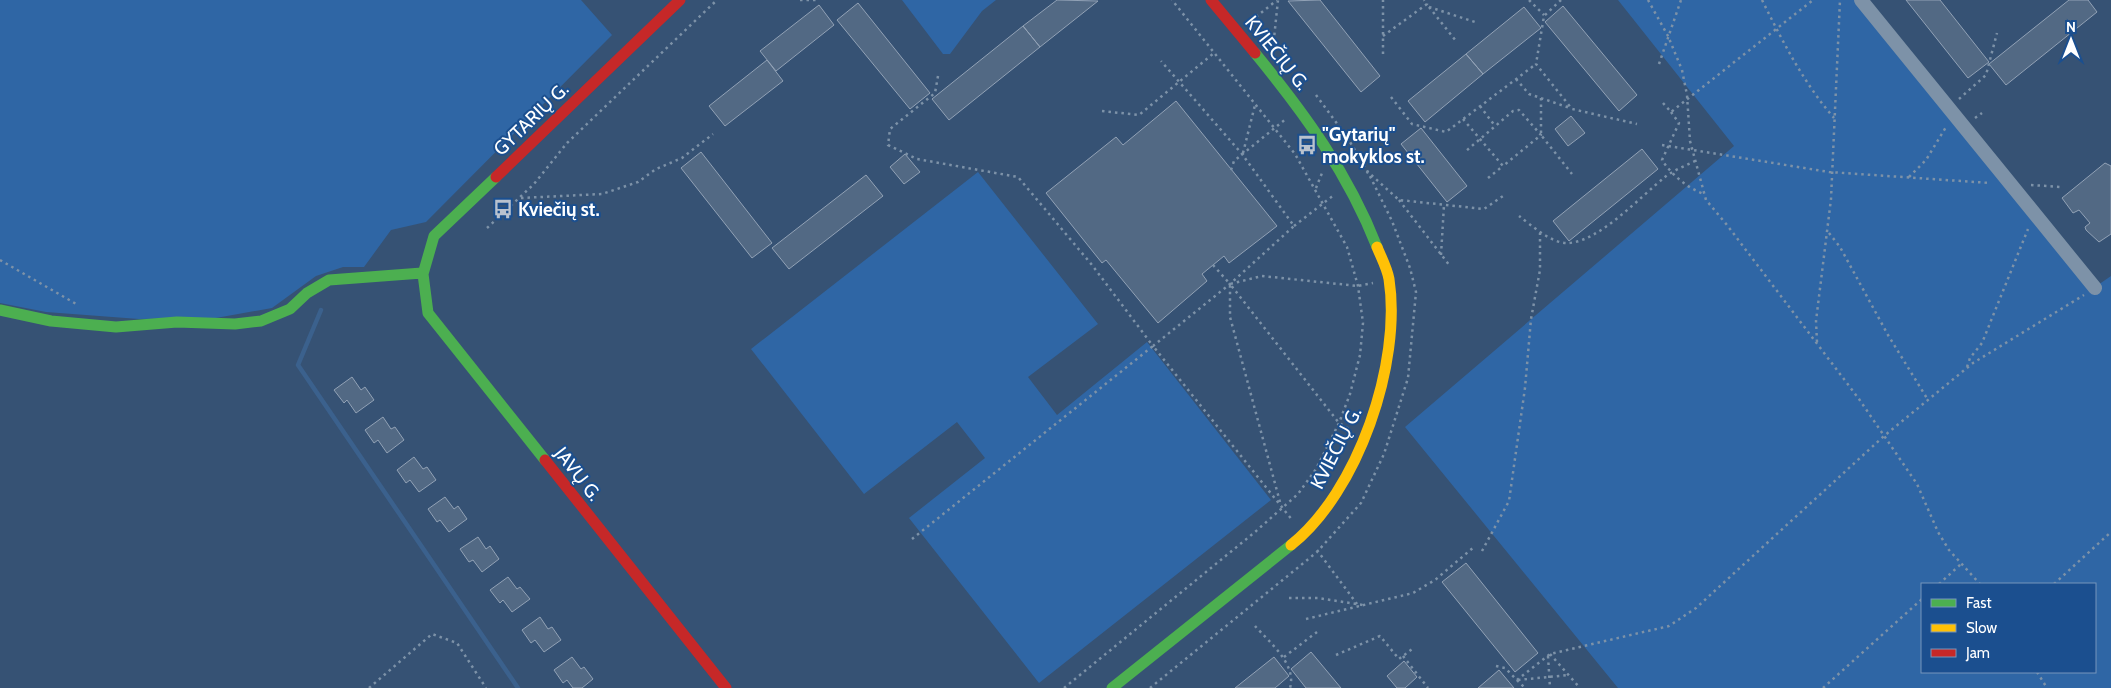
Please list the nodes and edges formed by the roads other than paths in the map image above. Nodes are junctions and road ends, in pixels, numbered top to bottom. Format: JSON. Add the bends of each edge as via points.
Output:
{"nodes":[{"id":1,"x":680,"y":0,"type":"edge"},
{"id":2,"x":1211,"y":0,"type":"edge"},
{"id":3,"x":1861,"y":0,"type":"edge"},
{"id":4,"x":422,"y":273,"type":"junction"},
{"id":5,"x":2095,"y":288,"type":"road end"},
{"id":6,"x":0,"y":310,"type":"edge"},
{"id":7,"x":726,"y":688,"type":"edge"},
{"id":8,"x":1112,"y":688,"type":"edge"}],
"edges":[{"from":1,"to":4,"type":"street","name":"GYTARIŲ G.","via":[[434,236]]},
{"from":2,"to":8,"type":"street","name":"KVIEČIŲ G.","via":[[1300,108],[1348,183],[1389,278],[1390,338],[1384,379],[1371,424],[1341,486],[1304,535]]},
{"from":3,"to":5,"type":"street"},
{"from":4,"to":6,"type":"street","via":[[329,280],[307,293],[290,309],[261,321],[235,324],[177,322],[116,327],[51,321]]},
{"from":4,"to":7,"type":"street","name":"JAVŲ G.","via":[[428,314]]}]}
